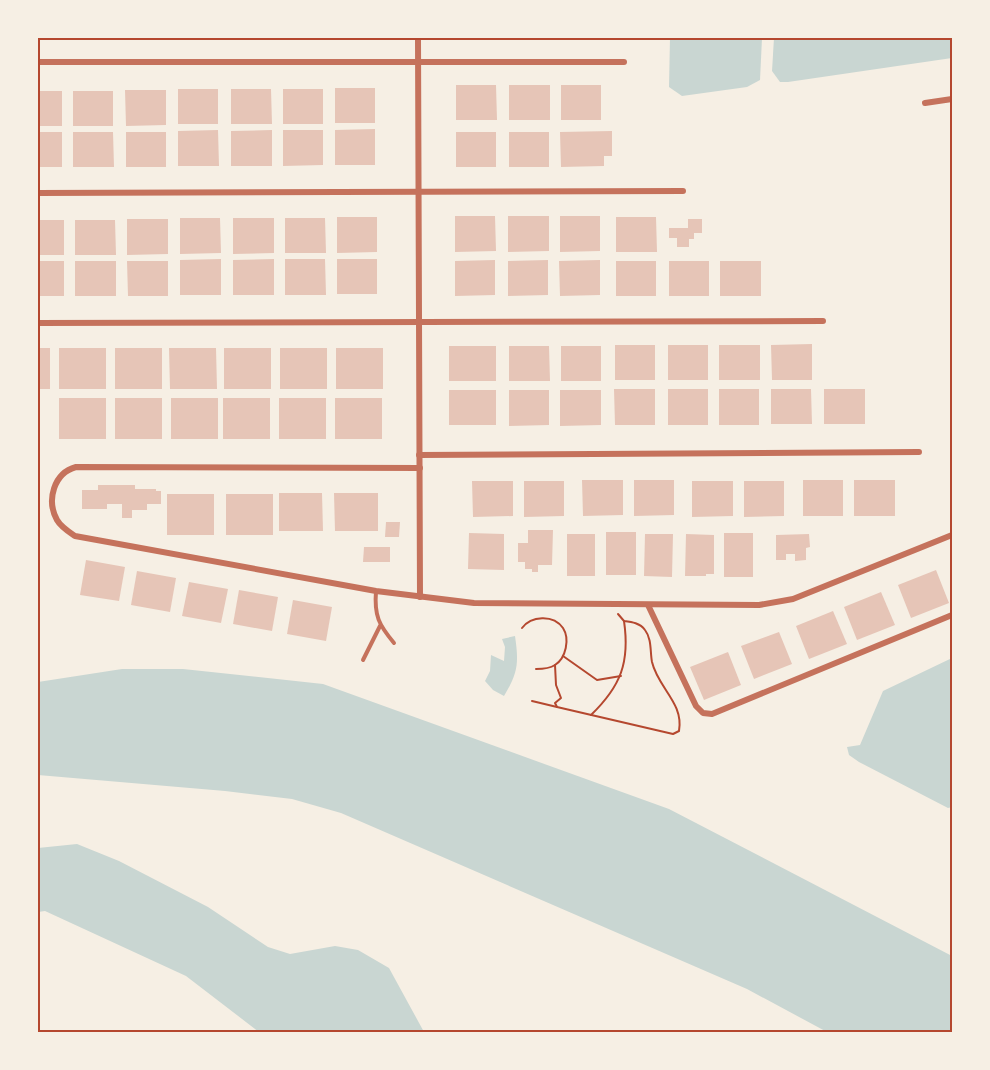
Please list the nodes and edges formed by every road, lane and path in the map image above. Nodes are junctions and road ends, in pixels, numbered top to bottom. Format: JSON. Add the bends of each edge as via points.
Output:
{"nodes":[{"id":1,"x":418,"y":38,"type":"edge"},
{"id":2,"x":418,"y":61,"type":"junction"},
{"id":3,"x":38,"y":62,"type":"edge"},
{"id":4,"x":624,"y":62,"type":"dead end"},
{"id":5,"x":952,"y":99,"type":"edge"},
{"id":6,"x":925,"y":103,"type":"dead end"},
{"id":7,"x":683,"y":191,"type":"dead end"},
{"id":8,"x":38,"y":193,"type":"edge"},
{"id":9,"x":418,"y":193,"type":"junction"},
{"id":10,"x":823,"y":321,"type":"dead end"},
{"id":11,"x":419,"y":322,"type":"junction"},
{"id":12,"x":38,"y":323,"type":"edge"},
{"id":13,"x":919,"y":452,"type":"dead end"},
{"id":14,"x":419,"y":455,"type":"junction"},
{"id":15,"x":420,"y":468,"type":"junction"},
{"id":16,"x":952,"y":535,"type":"edge"},
{"id":17,"x":376,"y":591,"type":"junction"},
{"id":18,"x":420,"y":597,"type":"junction"},
{"id":19,"x":610,"y":605,"type":"junction"},
{"id":20,"x":648,"y":605,"type":"junction"},
{"id":21,"x":952,"y":615,"type":"edge"},
{"id":22,"x":624,"y":621,"type":"junction"},
{"id":23,"x":380,"y":626,"type":"junction"},
{"id":24,"x":522,"y":628,"type":"dead end"},
{"id":25,"x":394,"y":643,"type":"dead end"},
{"id":26,"x":562,"y":656,"type":"junction"},
{"id":27,"x":363,"y":660,"type":"dead end"},
{"id":28,"x":555,"y":665,"type":"junction"},
{"id":29,"x":536,"y":669,"type":"dead end"},
{"id":30,"x":621,"y":676,"type":"junction"},
{"id":31,"x":532,"y":702,"type":"dead end"},
{"id":32,"x":557,"y":707,"type":"junction"},
{"id":33,"x":591,"y":715,"type":"junction"}],
"edges":[{"from":1,"to":2,"type":"street"},
{"from":2,"to":3,"type":"street"},
{"from":2,"to":4,"type":"street"},
{"from":2,"to":9,"type":"street"},
{"from":5,"to":6,"type":"street"},
{"from":7,"to":9,"type":"street"},
{"from":8,"to":9,"type":"street"},
{"from":9,"to":11,"type":"street"},
{"from":10,"to":11,"type":"street"},
{"from":11,"to":12,"type":"street"},
{"from":11,"to":14,"type":"street"},
{"from":13,"to":14,"type":"street"},
{"from":14,"to":15,"type":"street"},
{"from":15,"to":17,"type":"street","via":[[76,467],[56,480],[53,506],[57,520],[75,536]]},
{"from":15,"to":18,"type":"street"},
{"from":16,"to":20,"type":"street","via":[[793,599],[759,605]]},
{"from":17,"to":18,"type":"street"},
{"from":17,"to":23,"type":"lane"},
{"from":18,"to":19,"type":"street","via":[[474,603]]},
{"from":19,"to":20,"type":"street"},
{"from":19,"to":22,"type":"path"},
{"from":20,"to":21,"type":"street","via":[[696,706],[703,713],[712,714]]},
{"from":22,"to":30,"type":"path","via":[[627,643]]},
{"from":22,"to":33,"type":"path","via":[[634,622],[649,636],[652,663],[680,714],[679,731],[673,734]]},
{"from":23,"to":25,"type":"lane"},
{"from":23,"to":27,"type":"lane"},
{"from":24,"to":26,"type":"path","via":[[539,618],[554,620],[566,635],[567,647]]},
{"from":26,"to":28,"type":"path"},
{"from":26,"to":30,"type":"path","via":[[597,680]]},
{"from":28,"to":29,"type":"path"},
{"from":28,"to":32,"type":"path","via":[[561,698],[555,703]]},
{"from":30,"to":33,"type":"path"},
{"from":31,"to":32,"type":"path"},
{"from":32,"to":33,"type":"path"}]}
